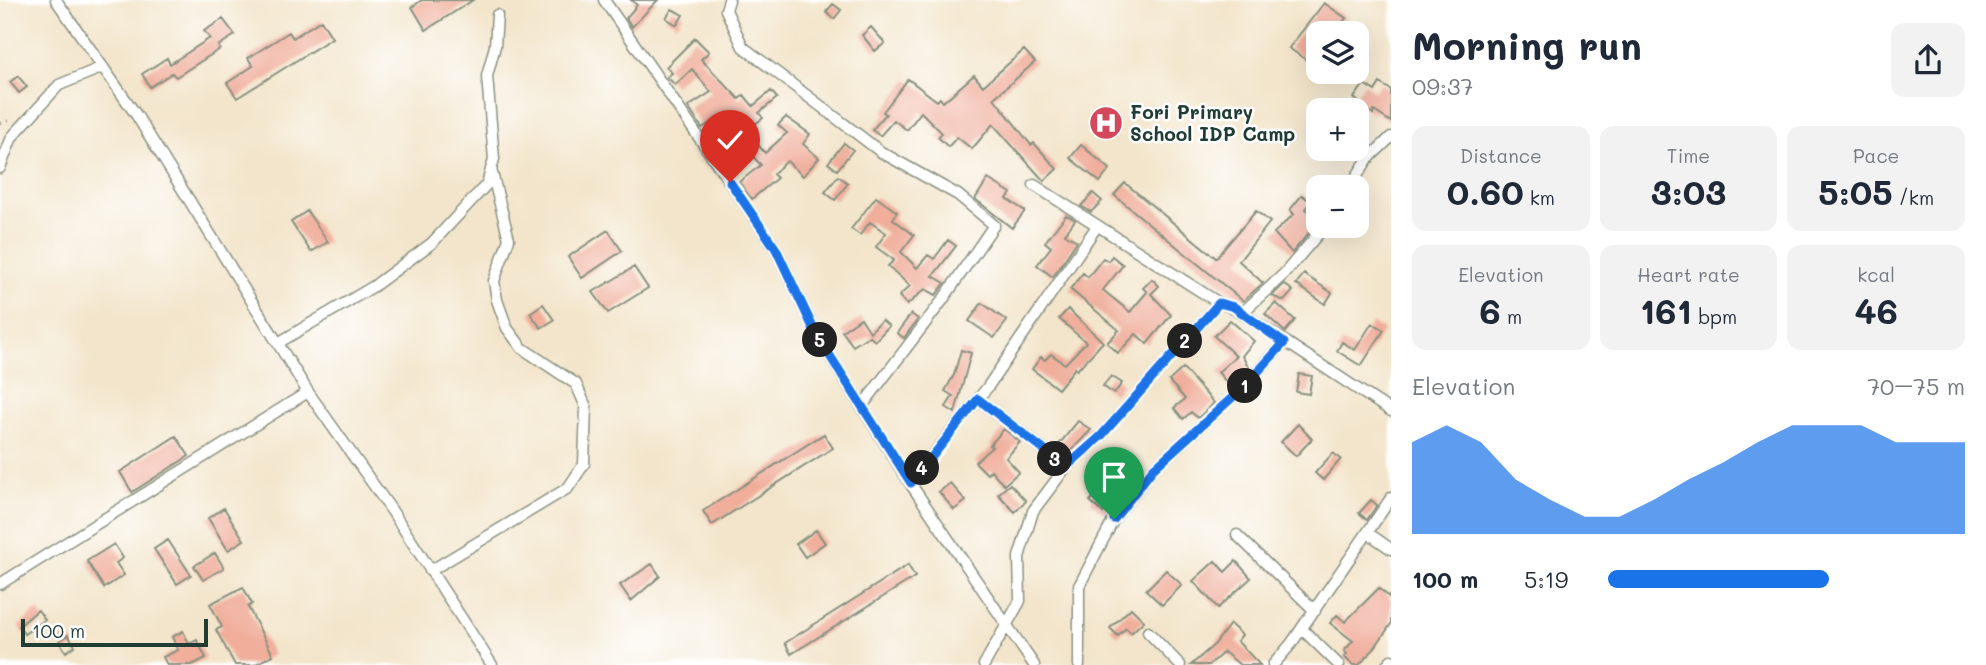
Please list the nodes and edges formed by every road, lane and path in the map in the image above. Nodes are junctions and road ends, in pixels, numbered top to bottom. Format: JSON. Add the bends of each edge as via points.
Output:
{"nodes":[{"id":1,"x":56,"y":0,"type":"edge"},
{"id":2,"x":604,"y":0,"type":"edge"},
{"id":3,"x":729,"y":0,"type":"edge"},
{"id":4,"x":497,"y":15,"type":"dead end"},
{"id":5,"x":103,"y":67,"type":"junction"},
{"id":6,"x":3,"y":122,"type":"dead end"},
{"id":7,"x":0,"y":127,"type":"edge"},
{"id":8,"x":1391,"y":137,"type":"edge"},
{"id":9,"x":0,"y":168,"type":"edge"},
{"id":10,"x":491,"y":169,"type":"junction"},
{"id":11,"x":1358,"y":175,"type":"edge"},
{"id":12,"x":1034,"y":185,"type":"dead end"},
{"id":13,"x":1097,"y":226,"type":"junction"},
{"id":14,"x":1315,"y":238,"type":"edge"},
{"id":15,"x":1219,"y":303,"type":"junction"},
{"id":16,"x":1242,"y":313,"type":"junction"},
{"id":17,"x":278,"y":343,"type":"junction"},
{"id":18,"x":1284,"y":343,"type":"junction"},
{"id":19,"x":308,"y":392,"type":"junction"},
{"id":20,"x":978,"y":399,"type":"junction"},
{"id":21,"x":862,"y":406,"type":"junction"},
{"id":22,"x":1391,"y":411,"type":"edge"},
{"id":23,"x":1066,"y":467,"type":"junction"},
{"id":24,"x":911,"y":483,"type":"junction"},
{"id":25,"x":1391,"y":498,"type":"edge"},
{"id":26,"x":1368,"y":533,"type":"junction"},
{"id":27,"x":1237,"y":535,"type":"dead end"},
{"id":28,"x":1391,"y":549,"type":"edge"},
{"id":29,"x":430,"y":571,"type":"junction"},
{"id":30,"x":0,"y":584,"type":"edge"},
{"id":31,"x":1315,"y":611,"type":"junction"},
{"id":32,"x":1009,"y":624,"type":"junction"},
{"id":33,"x":1302,"y":629,"type":"junction"},
{"id":34,"x":1148,"y":632,"type":"dead end"},
{"id":35,"x":1391,"y":660,"type":"edge"},
{"id":36,"x":492,"y":665,"type":"edge"},
{"id":37,"x":984,"y":665,"type":"edge"},
{"id":38,"x":1034,"y":665,"type":"edge"},
{"id":39,"x":1079,"y":665,"type":"edge"},
{"id":40,"x":1180,"y":665,"type":"edge"},
{"id":41,"x":1273,"y":665,"type":"edge"},
{"id":42,"x":1339,"y":665,"type":"edge"},
{"id":43,"x":1387,"y":665,"type":"edge"}],
"edges":[{"from":1,"to":5,"type":"street"},
{"from":2,"to":21,"type":"street","via":[[776,249],[816,334]]},
{"from":3,"to":21,"type":"street","via":[[726,10],[743,47],[881,152],[958,195],[994,225]]},
{"from":4,"to":10,"type":"street","via":[[487,76]]},
{"from":5,"to":9,"type":"street","via":[[59,85],[12,136]]},
{"from":5,"to":17,"type":"street"},
{"from":6,"to":7,"type":"path"},
{"from":8,"to":11,"type":"street"},
{"from":10,"to":17,"type":"street","via":[[487,184],[432,243],[374,286]]},
{"from":10,"to":29,"type":"street","via":[[509,239],[494,281],[497,300],[507,328],[522,348],[576,384],[586,407],[584,464],[568,488]]},
{"from":12,"to":13,"type":"street"},
{"from":13,"to":15,"type":"street"},
{"from":13,"to":20,"type":"street"},
{"from":14,"to":16,"type":"street"},
{"from":15,"to":16,"type":"street"},
{"from":15,"to":23,"type":"street","via":[[1101,436]]},
{"from":16,"to":18,"type":"street"},
{"from":17,"to":19,"type":"street"},
{"from":18,"to":22,"type":"street"},
{"from":18,"to":39,"type":"street","via":[[1244,387],[1153,469],[1114,519],[1079,586]]},
{"from":19,"to":29,"type":"street"},
{"from":19,"to":30,"type":"street"},
{"from":20,"to":23,"type":"street"},
{"from":20,"to":24,"type":"street"},
{"from":21,"to":24,"type":"street"},
{"from":23,"to":32,"type":"street","via":[[1034,511],[1019,557],[1020,601]]},
{"from":24,"to":32,"type":"street"},
{"from":25,"to":26,"type":"street"},
{"from":26,"to":28,"type":"street"},
{"from":26,"to":31,"type":"street"},
{"from":27,"to":31,"type":"street"},
{"from":29,"to":36,"type":"street"},
{"from":31,"to":33,"type":"street"},
{"from":32,"to":37,"type":"street"},
{"from":32,"to":38,"type":"street"},
{"from":33,"to":41,"type":"street"},
{"from":33,"to":42,"type":"street"},
{"from":34,"to":40,"type":"street"},
{"from":35,"to":43,"type":"street"}]}
